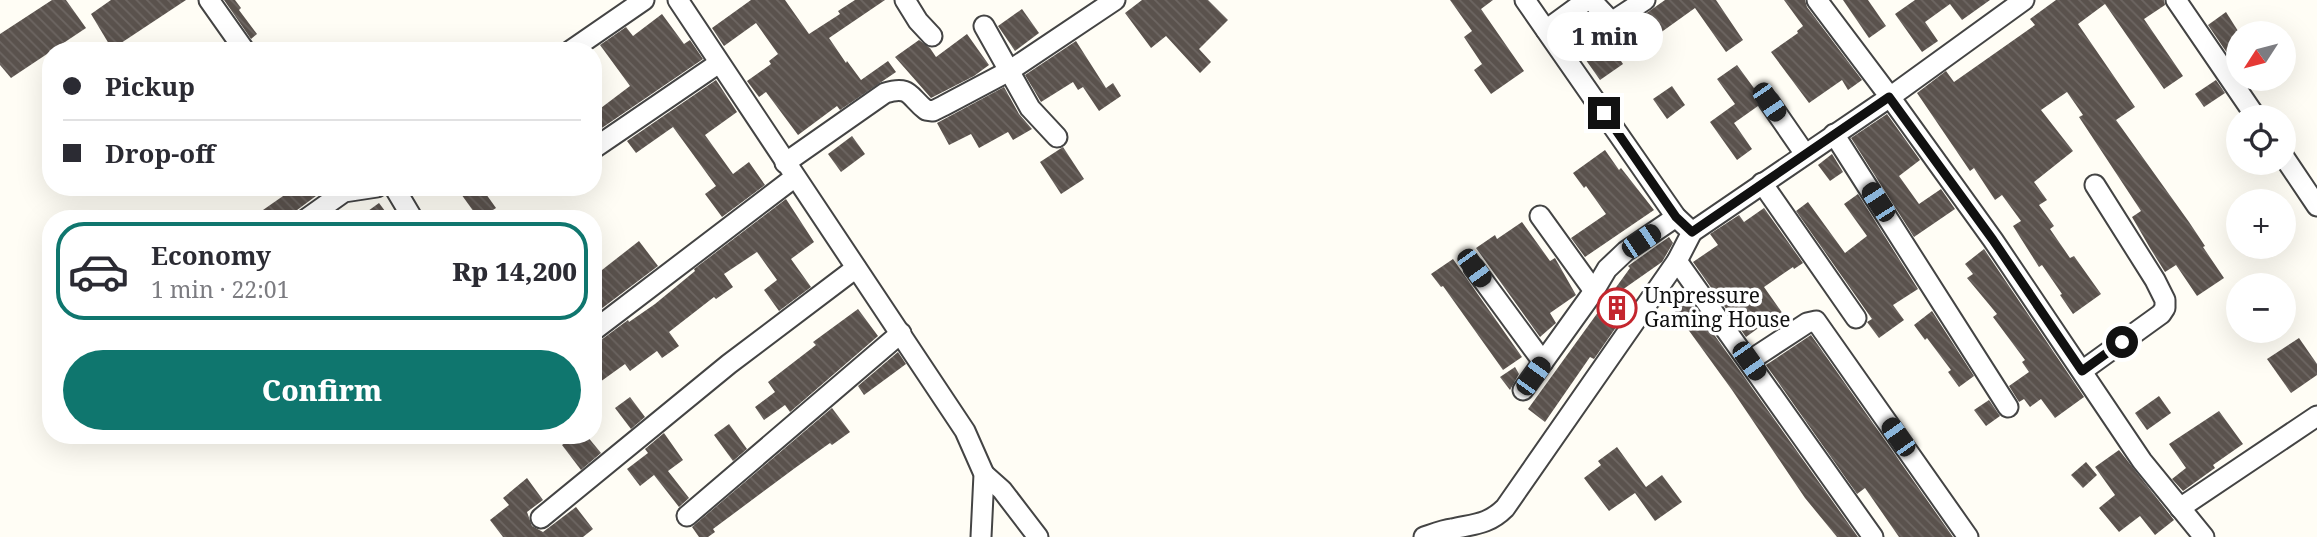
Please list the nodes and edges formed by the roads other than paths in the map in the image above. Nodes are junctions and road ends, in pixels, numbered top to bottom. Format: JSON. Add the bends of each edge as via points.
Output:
{"nodes":[{"id":1,"x":209,"y":0,"type":"edge"},
{"id":2,"x":644,"y":0,"type":"edge"},
{"id":3,"x":678,"y":0,"type":"edge"},
{"id":4,"x":905,"y":0,"type":"edge"},
{"id":5,"x":1115,"y":0,"type":"edge"},
{"id":6,"x":1525,"y":0,"type":"edge"},
{"id":7,"x":1589,"y":0,"type":"edge"},
{"id":8,"x":1645,"y":0,"type":"edge"},
{"id":9,"x":1816,"y":0,"type":"edge"},
{"id":10,"x":2024,"y":0,"type":"edge"},
{"id":11,"x":2176,"y":0,"type":"edge"},
{"id":12,"x":984,"y":26,"type":"dead end"},
{"id":13,"x":1546,"y":30,"type":"junction"},
{"id":14,"x":932,"y":36,"type":"dead end"},
{"id":15,"x":239,"y":42,"type":"edge"},
{"id":16,"x":583,"y":42,"type":"edge"},
{"id":17,"x":719,"y":63,"type":"junction"},
{"id":18,"x":1009,"y":71,"type":"junction"},
{"id":19,"x":1889,"y":97,"type":"junction"},
{"id":20,"x":1769,"y":102,"type":"dead end"},
{"id":21,"x":2248,"y":105,"type":"edge"},
{"id":22,"x":1835,"y":134,"type":"junction"},
{"id":23,"x":1057,"y":137,"type":"dead end"},
{"id":24,"x":602,"y":143,"type":"edge"},
{"id":25,"x":1805,"y":154,"type":"junction"},
{"id":26,"x":790,"y":170,"type":"junction"},
{"id":27,"x":2296,"y":175,"type":"edge"},
{"id":28,"x":1762,"y":183,"type":"junction"},
{"id":29,"x":2095,"y":185,"type":"dead end"},
{"id":30,"x":334,"y":196,"type":"edge"},
{"id":31,"x":2317,"y":206,"type":"edge"},
{"id":32,"x":317,"y":210,"type":"edge"},
{"id":33,"x":1540,"y":216,"type":"dead end"},
{"id":34,"x":1676,"y":217,"type":"junction"},
{"id":35,"x":1692,"y":232,"type":"junction"},
{"id":36,"x":1677,"y":261,"type":"junction"},
{"id":37,"x":856,"y":268,"type":"junction"},
{"id":38,"x":1474,"y":268,"type":"dead end"},
{"id":39,"x":1594,"y":291,"type":"junction"},
{"id":40,"x":1856,"y":318,"type":"dead end"},
{"id":41,"x":602,"y":324,"type":"edge"},
{"id":42,"x":901,"y":333,"type":"junction"},
{"id":43,"x":1749,"y":361,"type":"junction"},
{"id":44,"x":1543,"y":362,"type":"junction"},
{"id":45,"x":2082,"y":371,"type":"junction"},
{"id":46,"x":1523,"y":390,"type":"dead end"},
{"id":47,"x":2008,"y":407,"type":"dead end"},
{"id":48,"x":2317,"y":416,"type":"edge"},
{"id":49,"x":984,"y":474,"type":"junction"},
{"id":50,"x":2180,"y":508,"type":"junction"},
{"id":51,"x":687,"y":516,"type":"dead end"},
{"id":52,"x":541,"y":518,"type":"dead end"},
{"id":53,"x":981,"y":537,"type":"edge"},
{"id":54,"x":1038,"y":537,"type":"edge"},
{"id":55,"x":1424,"y":537,"type":"edge"},
{"id":56,"x":1873,"y":537,"type":"edge"},
{"id":57,"x":1968,"y":537,"type":"edge"},
{"id":58,"x":2204,"y":537,"type":"edge"}],
"edges":[{"from":1,"to":15,"type":"street"},
{"from":2,"to":16,"type":"street"},
{"from":3,"to":17,"type":"street"},
{"from":4,"to":14,"type":"street"},
{"from":5,"to":18,"type":"street"},
{"from":6,"to":13,"type":"street"},
{"from":7,"to":8,"type":"street","via":[[1614,21]]},
{"from":7,"to":13,"type":"street"},
{"from":9,"to":19,"type":"street"},
{"from":10,"to":19,"type":"street"},
{"from":11,"to":21,"type":"street"},
{"from":12,"to":18,"type":"street"},
{"from":13,"to":34,"type":"street"},
{"from":17,"to":24,"type":"street"},
{"from":17,"to":26,"type":"street"},
{"from":18,"to":23,"type":"street","via":[[1030,108]]},
{"from":18,"to":26,"type":"street","via":[[933,111],[902,90],[885,93]]},
{"from":19,"to":22,"type":"street"},
{"from":19,"to":45,"type":"street"},
{"from":20,"to":25,"type":"street"},
{"from":22,"to":25,"type":"street"},
{"from":22,"to":47,"type":"street"},
{"from":25,"to":28,"type":"street"},
{"from":26,"to":37,"type":"street"},
{"from":26,"to":41,"type":"street"},
{"from":27,"to":31,"type":"street"},
{"from":28,"to":35,"type":"street"},
{"from":28,"to":40,"type":"street"},
{"from":29,"to":45,"type":"street","via":[[2155,279],[2165,308]]},
{"from":30,"to":32,"type":"street"},
{"from":33,"to":39,"type":"street"},
{"from":34,"to":35,"type":"street"},
{"from":34,"to":39,"type":"street","via":[[1613,262]]},
{"from":35,"to":36,"type":"street"},
{"from":36,"to":43,"type":"street"},
{"from":36,"to":55,"type":"street","via":[[1505,508],[1473,527]]},
{"from":37,"to":42,"type":"street"},
{"from":37,"to":52,"type":"street","via":[[729,363]]},
{"from":38,"to":44,"type":"street"},
{"from":39,"to":44,"type":"street"},
{"from":42,"to":49,"type":"street","via":[[964,431]]},
{"from":42,"to":51,"type":"street"},
{"from":43,"to":56,"type":"street"},
{"from":43,"to":57,"type":"street","via":[[1816,321]]},
{"from":44,"to":46,"type":"street"},
{"from":45,"to":50,"type":"street","via":[[2142,461]]},
{"from":48,"to":50,"type":"street"},
{"from":49,"to":53,"type":"street"},
{"from":49,"to":54,"type":"street"},
{"from":50,"to":58,"type":"street"}]}
